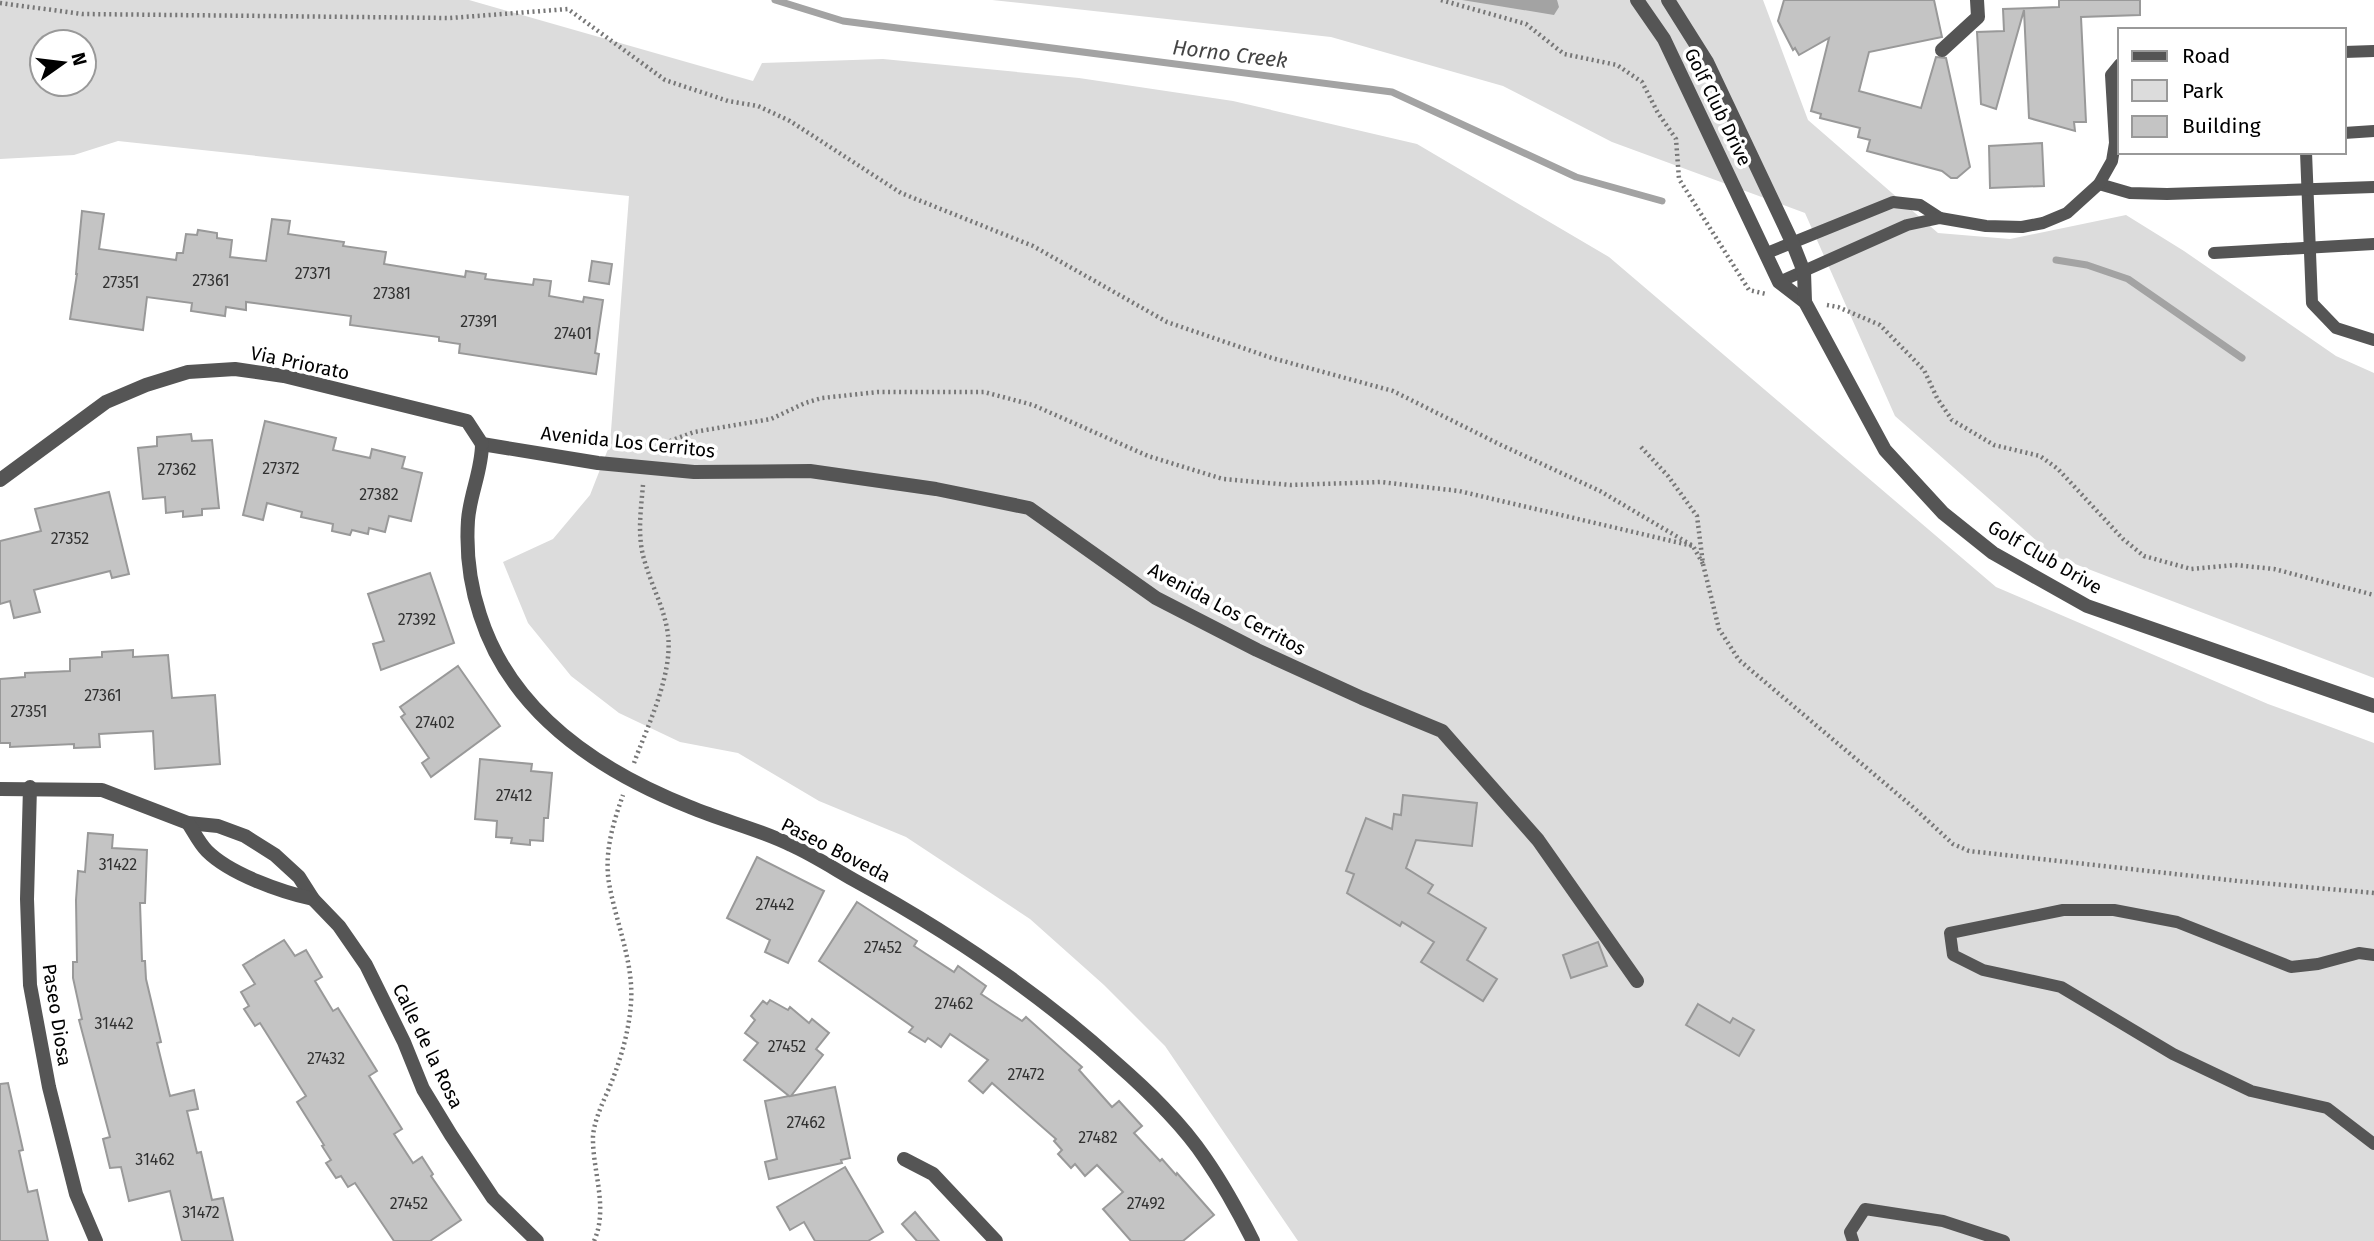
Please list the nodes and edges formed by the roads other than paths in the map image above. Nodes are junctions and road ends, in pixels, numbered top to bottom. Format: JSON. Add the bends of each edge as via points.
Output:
{"nodes":[{"id":1,"x":1637,"y":0,"type":"edge"},
{"id":2,"x":1668,"y":0,"type":"edge"},
{"id":3,"x":1978,"y":0,"type":"edge"},
{"id":4,"x":1942,"y":50,"type":"dead end"},
{"id":5,"x":2374,"y":51,"type":"edge"},
{"id":6,"x":2346,"y":52,"type":"edge"},
{"id":7,"x":2118,"y":66,"type":"edge"},
{"id":8,"x":2374,"y":131,"type":"edge"},
{"id":9,"x":2346,"y":133,"type":"edge"},
{"id":10,"x":2118,"y":143,"type":"edge"},
{"id":11,"x":2306,"y":154,"type":"edge"},
{"id":12,"x":2099,"y":184,"type":"junction"},
{"id":13,"x":2374,"y":187,"type":"edge"},
{"id":14,"x":2308,"y":189,"type":"junction"},
{"id":15,"x":1940,"y":218,"type":"junction"},
{"id":16,"x":1793,"y":244,"type":"junction"},
{"id":17,"x":2374,"y":244,"type":"edge"},
{"id":18,"x":2310,"y":247,"type":"junction"},
{"id":19,"x":1767,"y":253,"type":"junction"},
{"id":20,"x":2214,"y":253,"type":"dead end"},
{"id":21,"x":1804,"y":272,"type":"junction"},
{"id":22,"x":1779,"y":282,"type":"junction"},
{"id":23,"x":1805,"y":302,"type":"junction"},
{"id":24,"x":2374,"y":340,"type":"edge"},
{"id":25,"x":482,"y":443,"type":"junction"},
{"id":26,"x":0,"y":480,"type":"edge"},
{"id":27,"x":2374,"y":706,"type":"edge"},
{"id":28,"x":30,"y":787,"type":"junction"},
{"id":29,"x":0,"y":789,"type":"edge"},
{"id":30,"x":188,"y":823,"type":"junction"},
{"id":31,"x":313,"y":898,"type":"junction"},
{"id":32,"x":2374,"y":955,"type":"edge"},
{"id":33,"x":1637,"y":981,"type":"dead end"},
{"id":34,"x":2374,"y":1144,"type":"edge"},
{"id":35,"x":904,"y":1159,"type":"dead end"},
{"id":36,"x":96,"y":1241,"type":"edge"},
{"id":37,"x":537,"y":1241,"type":"edge"},
{"id":38,"x":996,"y":1241,"type":"edge"},
{"id":39,"x":1253,"y":1241,"type":"edge"},
{"id":40,"x":1853,"y":1241,"type":"edge"},
{"id":41,"x":2004,"y":1241,"type":"edge"}],
"edges":[{"from":1,"to":19,"type":"street","name":"Golf Club Drive","via":[[1664,39]]},
{"from":2,"to":16,"type":"street","name":"Golf Club Drive","via":[[1707,62]]},
{"from":3,"to":4,"type":"street","via":[[1978,17]]},
{"from":5,"to":6,"type":"lane"},
{"from":7,"to":10,"type":"lane","via":[[2111,75]]},
{"from":8,"to":9,"type":"lane"},
{"from":10,"to":12,"type":"lane"},
{"from":11,"to":14,"type":"lane"},
{"from":12,"to":14,"type":"lane","via":[[2130,193]]},
{"from":12,"to":15,"type":"lane","via":[[2067,213],[2043,223],[1986,226]]},
{"from":13,"to":14,"type":"lane"},
{"from":14,"to":18,"type":"lane"},
{"from":15,"to":16,"type":"lane","via":[[1920,205],[1893,202]]},
{"from":15,"to":21,"type":"lane","via":[[1907,225]]},
{"from":16,"to":19,"type":"lane"},
{"from":16,"to":21,"type":"street","name":"Golf Club Drive"},
{"from":17,"to":18,"type":"lane"},
{"from":18,"to":20,"type":"lane"},
{"from":18,"to":24,"type":"lane","via":[[2312,303],[2336,328]]},
{"from":19,"to":22,"type":"street","name":"Golf Club Drive"},
{"from":21,"to":22,"type":"lane"},
{"from":21,"to":23,"type":"street","name":"Golf Club Drive"},
{"from":22,"to":23,"type":"street","name":"Golf Club Drive"},
{"from":23,"to":27,"type":"street","name":"Golf Club Drive","via":[[1885,450],[1943,513],[1993,553],[2087,606]]},
{"from":25,"to":26,"type":"street","name":"Via Priorato","via":[[467,421],[284,376],[235,369],[188,372],[106,402]]},
{"from":25,"to":33,"type":"street","name":"Avenida Los Cerritos","via":[[598,463],[683,471],[810,471],[1028,508],[1156,598],[1257,650],[1442,731],[1538,840]]},
{"from":25,"to":39,"type":"street","name":"Paseo Boveda","via":[[468,519],[469,566],[480,616],[522,694],[590,757],[628,780],[789,844],[992,963],[1089,1038],[1148,1092],[1204,1156]]},
{"from":28,"to":29,"type":"street","name":"Calle de la Rosa"},
{"from":28,"to":30,"type":"street","name":"Calle de la Rosa","via":[[102,790]]},
{"from":28,"to":36,"type":"street","name":"Paseo Diosa","via":[[30,985],[76,1194]]},
{"from":30,"to":31,"type":"street","via":[[206,850],[230,868],[289,894]]},
{"from":30,"to":31,"type":"street","name":"Calle de la Rosa","via":[[218,826],[245,836],[275,855]]},
{"from":31,"to":37,"type":"street","name":"Calle de la Rosa","via":[[366,965],[423,1089],[451,1135],[493,1198]]},
{"from":32,"to":34,"type":"lane","via":[[2359,953],[2291,967],[2177,922],[2114,911],[2063,909],[1951,933],[1953,955],[1983,970],[2061,987],[2173,1054],[2251,1091],[2327,1108]]},
{"from":35,"to":38,"type":"street","via":[[933,1174]]},
{"from":40,"to":41,"type":"lane","via":[[1850,1232],[1865,1209],[1943,1221]]}]}
